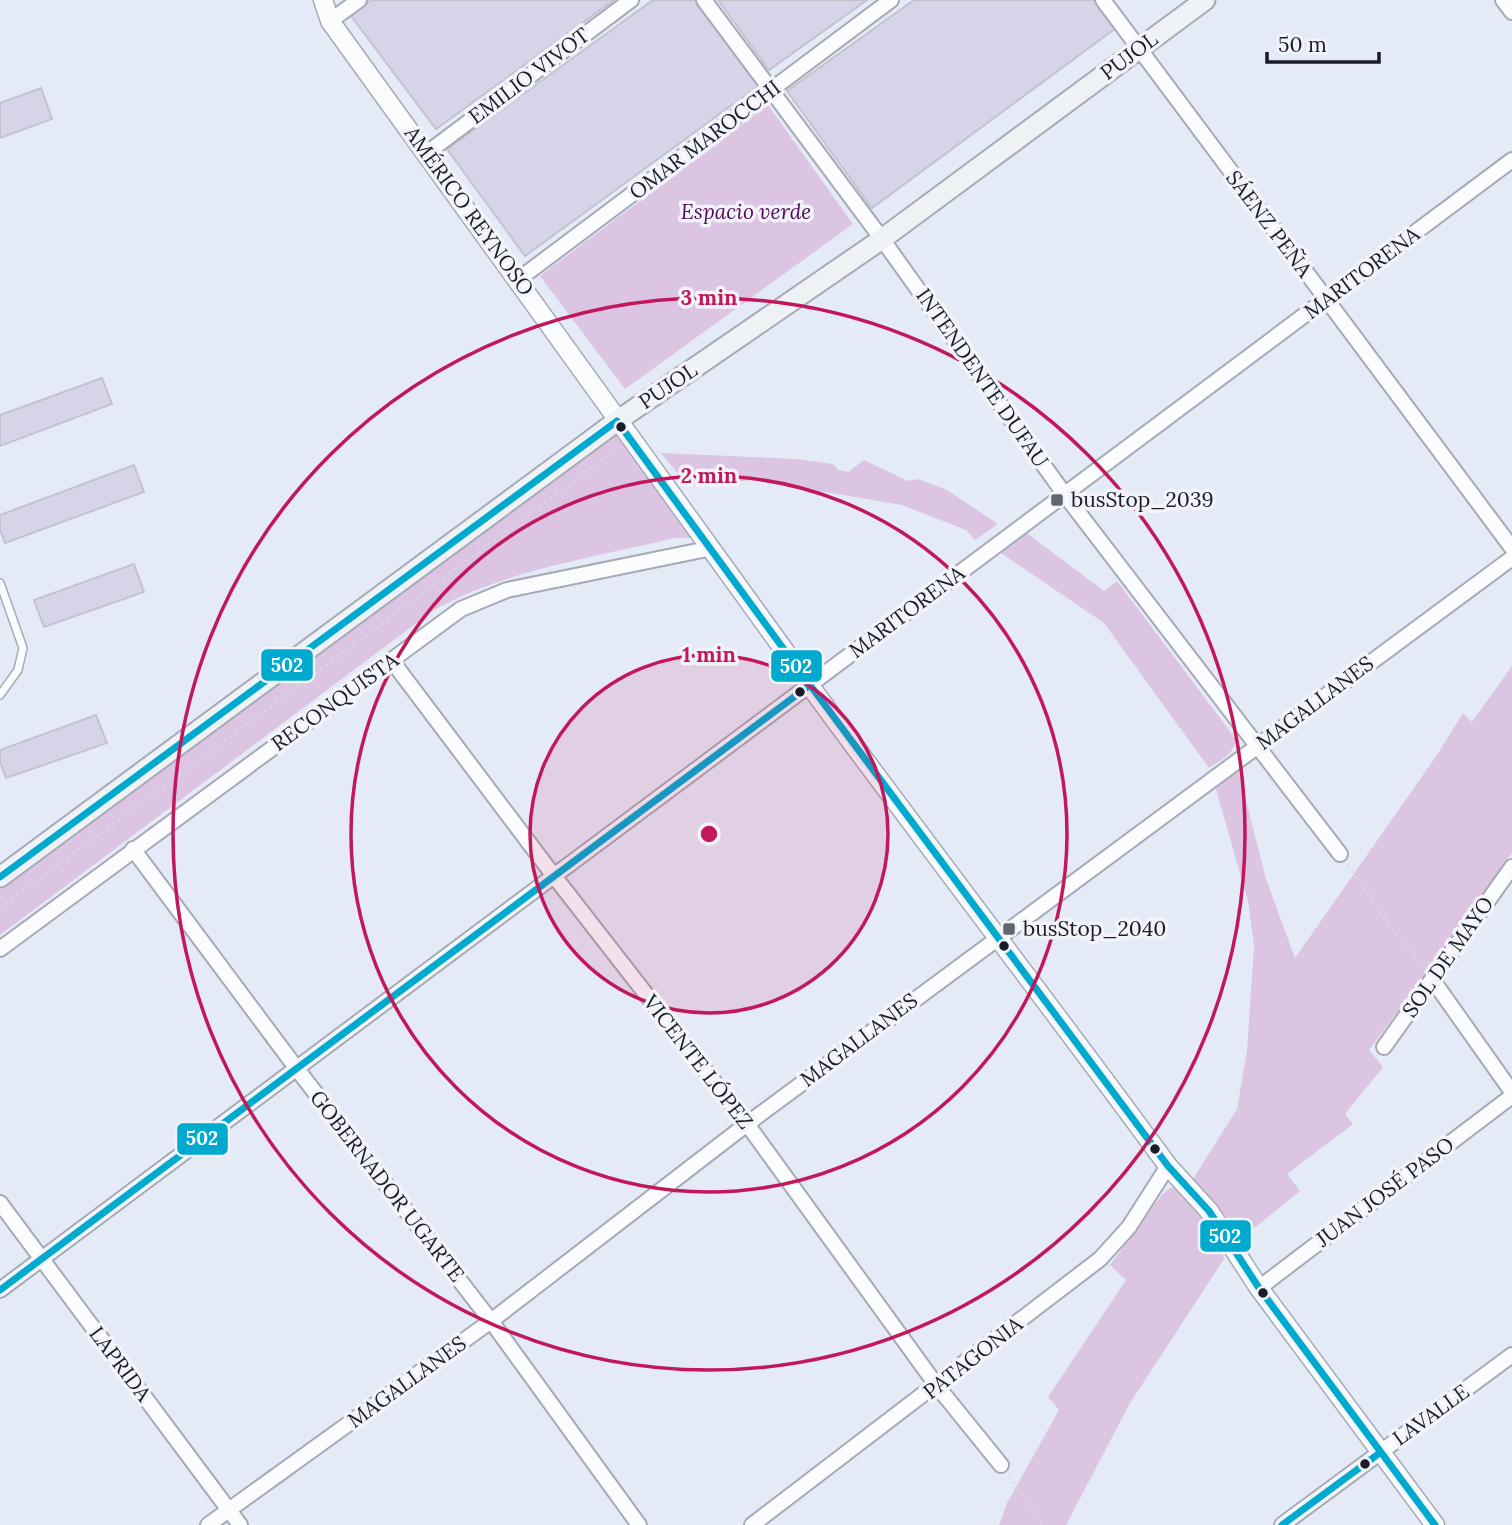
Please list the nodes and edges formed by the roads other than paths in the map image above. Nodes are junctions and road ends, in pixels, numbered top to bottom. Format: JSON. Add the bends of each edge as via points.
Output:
{"nodes":[{"id":1,"x":323,"y":0,"type":"edge"},
{"id":2,"x":359,"y":0,"type":"edge"},
{"id":3,"x":631,"y":0,"type":"edge"},
{"id":4,"x":704,"y":0,"type":"edge"},
{"id":5,"x":891,"y":0,"type":"edge"},
{"id":6,"x":1103,"y":0,"type":"edge"},
{"id":7,"x":1205,"y":0,"type":"edge"},
{"id":8,"x":1503,"y":0,"type":"edge"},
{"id":9,"x":1512,"y":12,"type":"edge"},
{"id":10,"x":330,"y":21,"type":"junction"},
{"id":11,"x":1139,"y":49,"type":"junction"},
{"id":12,"x":771,"y":90,"type":"junction"},
{"id":13,"x":426,"y":153,"type":"junction"},
{"id":14,"x":1512,"y":160,"type":"edge"},
{"id":15,"x":883,"y":239,"type":"junction"},
{"id":16,"x":519,"y":279,"type":"junction"},
{"id":17,"x":1325,"y":300,"type":"junction"},
{"id":18,"x":617,"y":421,"type":"junction"},
{"id":19,"x":1065,"y":495,"type":"junction"},
{"id":20,"x":712,"y":548,"type":"junction"},
{"id":21,"x":1512,"y":548,"type":"edge"},
{"id":22,"x":1512,"y":558,"type":"edge"},
{"id":23,"x":0,"y":583,"type":"edge"},
{"id":24,"x":392,"y":661,"type":"junction"},
{"id":25,"x":810,"y":685,"type":"junction"},
{"id":26,"x":0,"y":695,"type":"edge"},
{"id":27,"x":1259,"y":745,"type":"junction"},
{"id":28,"x":133,"y":849,"type":"junction"},
{"id":29,"x":1340,"y":854,"type":"road end"},
{"id":30,"x":1512,"y":867,"type":"edge"},
{"id":31,"x":554,"y":876,"type":"junction"},
{"id":32,"x":0,"y":877,"type":"edge"},
{"id":33,"x":998,"y":937,"type":"junction"},
{"id":34,"x":0,"y":949,"type":"edge"},
{"id":35,"x":1432,"y":979,"type":"junction"},
{"id":36,"x":1384,"y":1047,"type":"dead end"},
{"id":37,"x":296,"y":1069,"type":"junction"},
{"id":38,"x":1512,"y":1094,"type":"edge"},
{"id":39,"x":747,"y":1124,"type":"junction"},
{"id":40,"x":1168,"y":1166,"type":"junction"},
{"id":41,"x":0,"y":1203,"type":"edge"},
{"id":42,"x":42,"y":1259,"type":"junction"},
{"id":43,"x":1259,"y":1288,"type":"junction"},
{"id":44,"x":0,"y":1290,"type":"edge"},
{"id":45,"x":491,"y":1321,"type":"junction"},
{"id":46,"x":1512,"y":1355,"type":"edge"},
{"id":47,"x":937,"y":1386,"type":"junction"},
{"id":48,"x":1381,"y":1452,"type":"junction"},
{"id":49,"x":1001,"y":1465,"type":"road end"},
{"id":50,"x":228,"y":1510,"type":"junction"},
{"id":51,"x":208,"y":1525,"type":"edge"},
{"id":52,"x":240,"y":1525,"type":"edge"},
{"id":53,"x":639,"y":1525,"type":"edge"},
{"id":54,"x":752,"y":1525,"type":"edge"},
{"id":55,"x":1282,"y":1525,"type":"edge"},
{"id":56,"x":1435,"y":1525,"type":"edge"}],
"edges":[{"from":1,"to":10,"type":"street","name":"AMÉRICO REYNOSO"},
{"from":2,"to":10,"type":"street"},
{"from":3,"to":13,"type":"street","name":"EMILIO VIVOT"},
{"from":4,"to":12,"type":"street","name":"INTENDENTE DUFAU"},
{"from":5,"to":12,"type":"street","name":"OMAR MAROCCHI"},
{"from":6,"to":11,"type":"street","name":"SÁENZ PEÑA"},
{"from":7,"to":11,"type":"main road","name":"PUJOL"},
{"from":8,"to":9,"type":"street"},
{"from":10,"to":13,"type":"street","name":"AMÉRICO REYNOSO"},
{"from":11,"to":15,"type":"main road","name":"PUJOL"},
{"from":11,"to":17,"type":"street","name":"SÁENZ PEÑA"},
{"from":12,"to":15,"type":"street","name":"INTENDENTE DUFAU"},
{"from":12,"to":16,"type":"street","name":"OMAR MAROCCHI"},
{"from":13,"to":16,"type":"street","name":"AMÉRICO REYNOSO"},
{"from":14,"to":17,"type":"street","name":"MARITORENA"},
{"from":15,"to":18,"type":"main road","name":"PUJOL"},
{"from":15,"to":19,"type":"street","name":"INTENDENTE DUFAU"},
{"from":16,"to":18,"type":"street","name":"AMÉRICO REYNOSO"},
{"from":17,"to":19,"type":"street","name":"MARITORENA"},
{"from":17,"to":21,"type":"street","name":"SÁENZ PEÑA"},
{"from":18,"to":20,"type":"street","name":"AMÉRICO REYNOSO"},
{"from":18,"to":32,"type":"main road","name":"PUJOL"},
{"from":19,"to":25,"type":"street","name":"MARITORENA"},
{"from":19,"to":27,"type":"street","name":"INTENDENTE DUFAU"},
{"from":20,"to":24,"type":"street","name":"RECONQUISTA","via":[[507,590],[461,609]]},
{"from":20,"to":25,"type":"street","name":"AMÉRICO REYNOSO"},
{"from":22,"to":27,"type":"street","name":"MAGALLANES"},
{"from":23,"to":26,"type":"lane","via":[[23,648],[18,670]]},
{"from":24,"to":28,"type":"street","name":"RECONQUISTA"},
{"from":24,"to":31,"type":"street","name":"VICENTE LÓPEZ"},
{"from":25,"to":31,"type":"street","name":"MARITORENA"},
{"from":25,"to":33,"type":"street","name":"AMÉRICO REYNOSO"},
{"from":27,"to":29,"type":"street","name":"INTENDENTE DUFAU"},
{"from":27,"to":33,"type":"street","name":"MAGALLANES"},
{"from":28,"to":34,"type":"street","name":"RECONQUISTA"},
{"from":28,"to":37,"type":"street","name":"GOBERNADOR UGARTE"},
{"from":30,"to":35,"type":"street","name":"SOL DE MAYO"},
{"from":31,"to":37,"type":"street","name":"MARITORENA"},
{"from":31,"to":39,"type":"street","name":"VICENTE LÓPEZ"},
{"from":33,"to":39,"type":"street","name":"MAGALLANES"},
{"from":33,"to":40,"type":"street","name":"AMÉRICO REYNOSO"},
{"from":35,"to":36,"type":"street","name":"SOL DE MAYO"},
{"from":35,"to":38,"type":"street"},
{"from":37,"to":42,"type":"street","name":"MARITORENA"},
{"from":37,"to":45,"type":"street","name":"GOBERNADOR UGARTE"},
{"from":38,"to":43,"type":"street","name":"JUAN JOSÉ PASO"},
{"from":39,"to":45,"type":"street","name":"MAGALLANES"},
{"from":39,"to":47,"type":"street","name":"VICENTE LÓPEZ"},
{"from":40,"to":43,"type":"street","name":"AMÉRICO REYNOSO","via":[[1209,1211]]},
{"from":40,"to":47,"type":"street","name":"PATAGONIA","via":[[1129,1227],[1100,1259]]},
{"from":41,"to":42,"type":"street","name":"LAPRIDA"},
{"from":42,"to":44,"type":"street","name":"MARITORENA"},
{"from":42,"to":50,"type":"street","name":"LAPRIDA"},
{"from":43,"to":48,"type":"street","name":"AMÉRICO REYNOSO"},
{"from":45,"to":50,"type":"street","name":"MAGALLANES"},
{"from":45,"to":53,"type":"street","name":"GOBERNADOR UGARTE"},
{"from":46,"to":48,"type":"street","name":"LAVALLE"},
{"from":47,"to":49,"type":"street","name":"VICENTE LÓPEZ"},
{"from":47,"to":54,"type":"street","name":"PATAGONIA"},
{"from":48,"to":55,"type":"street","name":"LAVALLE"},
{"from":48,"to":56,"type":"street","name":"AMÉRICO REYNOSO"},
{"from":50,"to":51,"type":"street","name":"MAGALLANES"},
{"from":50,"to":52,"type":"street","name":"LAPRIDA"}]}
